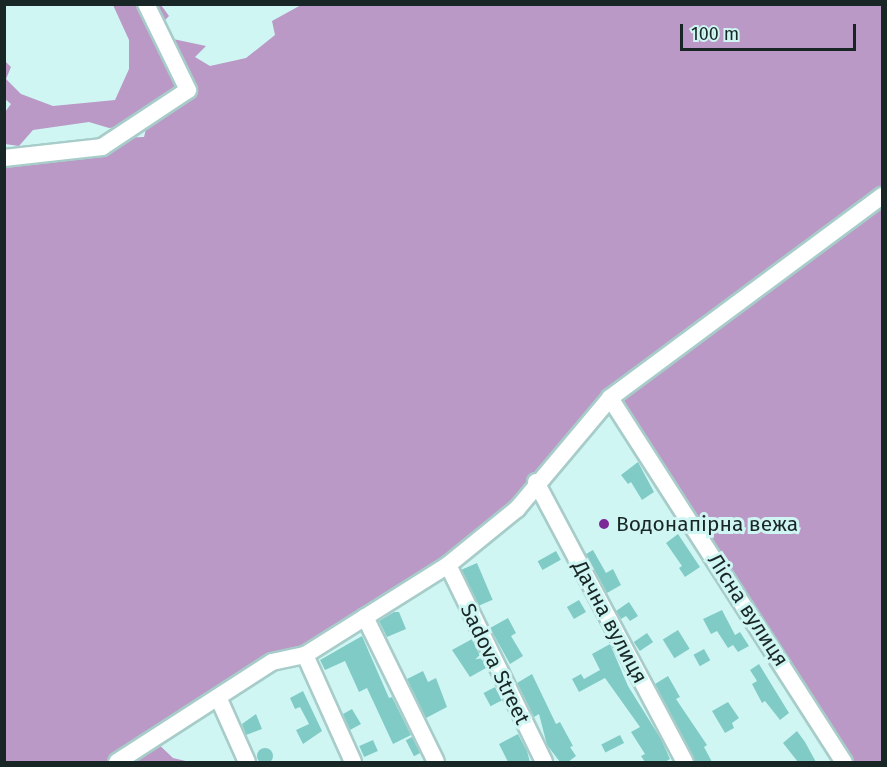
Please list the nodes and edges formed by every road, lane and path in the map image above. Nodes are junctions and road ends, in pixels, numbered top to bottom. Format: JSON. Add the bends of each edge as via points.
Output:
{"nodes":[{"id":1,"x":146,"y":4,"type":"edge"},
{"id":2,"x":4,"y":158,"type":"edge"},
{"id":3,"x":882,"y":196,"type":"edge"},
{"id":4,"x":610,"y":398,"type":"junction"},
{"id":5,"x":536,"y":482,"type":"junction"},
{"id":6,"x":448,"y":565,"type":"junction"},
{"id":7,"x":365,"y":617,"type":"junction"},
{"id":8,"x":305,"y":655,"type":"junction"},
{"id":9,"x":218,"y":697,"type":"junction"},
{"id":10,"x":117,"y":762,"type":"edge"},
{"id":11,"x":247,"y":762,"type":"edge"},
{"id":12,"x":353,"y":762,"type":"edge"},
{"id":13,"x":436,"y":762,"type":"edge"},
{"id":14,"x":543,"y":762,"type":"edge"},
{"id":15,"x":685,"y":762,"type":"edge"},
{"id":16,"x":844,"y":762,"type":"edge"}],
"edges":[{"from":1,"to":2,"type":"street","via":[[188,90],[102,147]]},
{"from":3,"to":4,"type":"street"},
{"from":4,"to":5,"type":"street"},
{"from":4,"to":16,"type":"street","name":"Лісна вулиця"},
{"from":5,"to":6,"type":"street","via":[[517,509]]},
{"from":5,"to":15,"type":"street","name":"Дачна вулиця"},
{"from":6,"to":7,"type":"street"},
{"from":6,"to":14,"type":"street","name":"Sadova Street"},
{"from":7,"to":8,"type":"street"},
{"from":7,"to":13,"type":"street"},
{"from":8,"to":9,"type":"street","via":[[272,662]]},
{"from":8,"to":12,"type":"street"},
{"from":9,"to":10,"type":"street"},
{"from":9,"to":11,"type":"street"}]}
